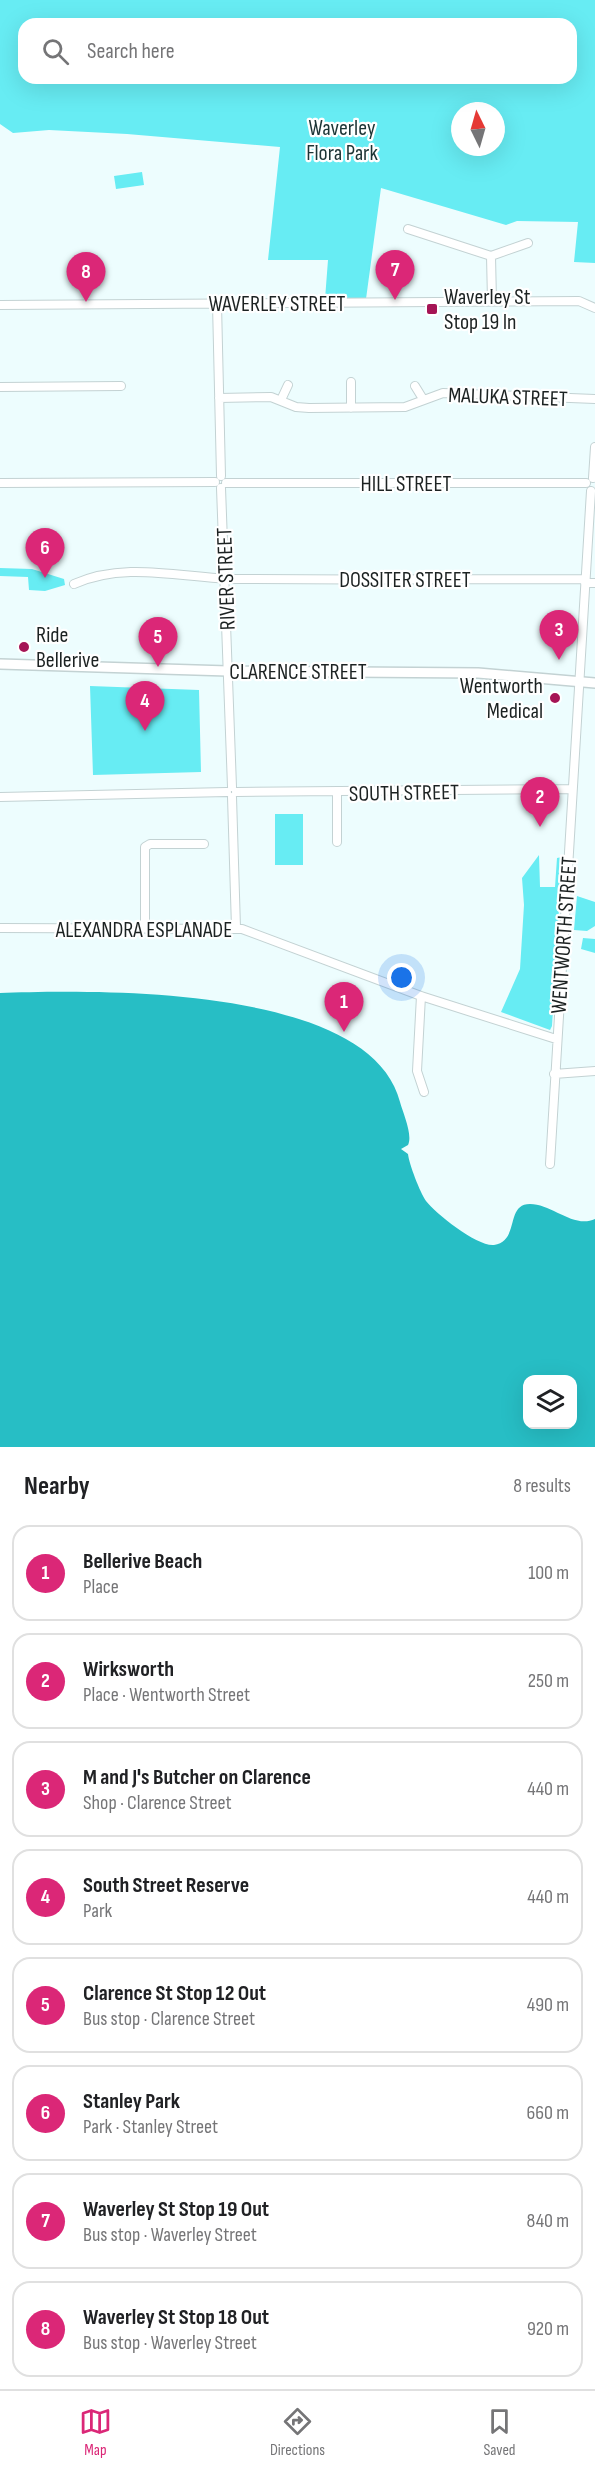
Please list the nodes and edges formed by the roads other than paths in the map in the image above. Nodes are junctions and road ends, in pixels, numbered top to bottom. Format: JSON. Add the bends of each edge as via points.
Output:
{"nodes":[{"id":1,"x":408,"y":229,"type":"dead end"},
{"id":2,"x":528,"y":243,"type":"dead end"},
{"id":3,"x":491,"y":256,"type":"junction"},
{"id":4,"x":492,"y":302,"type":"junction"},
{"id":5,"x":217,"y":304,"type":"junction"},
{"id":6,"x":593,"y":304,"type":"edge"},
{"id":7,"x":0,"y":305,"type":"edge"},
{"id":8,"x":351,"y":382,"type":"dead end"},
{"id":9,"x":121,"y":386,"type":"dead end"},
{"id":10,"x":288,"y":386,"type":"dead end"},
{"id":11,"x":415,"y":386,"type":"dead end"},
{"id":12,"x":0,"y":387,"type":"edge"},
{"id":13,"x":219,"y":398,"type":"junction"},
{"id":14,"x":423,"y":399,"type":"junction"},
{"id":15,"x":595,"y":399,"type":"edge"},
{"id":16,"x":281,"y":400,"type":"junction"},
{"id":17,"x":351,"y":408,"type":"junction"},
{"id":18,"x":595,"y":447,"type":"edge"},
{"id":19,"x":221,"y":482,"type":"junction"},
{"id":20,"x":0,"y":483,"type":"edge"},
{"id":21,"x":592,"y":484,"type":"edge"},
{"id":22,"x":225,"y":578,"type":"junction"},
{"id":23,"x":585,"y":581,"type":"junction"},
{"id":24,"x":595,"y":583,"type":"edge"},
{"id":25,"x":74,"y":584,"type":"dead end"},
{"id":26,"x":0,"y":664,"type":"edge"},
{"id":27,"x":228,"y":671,"type":"junction"},
{"id":28,"x":580,"y":681,"type":"junction"},
{"id":29,"x":595,"y":683,"type":"edge"},
{"id":30,"x":572,"y":789,"type":"junction"},
{"id":31,"x":232,"y":792,"type":"junction"},
{"id":32,"x":337,"y":792,"type":"junction"},
{"id":33,"x":0,"y":797,"type":"edge"},
{"id":34,"x":337,"y":842,"type":"dead end"},
{"id":35,"x":204,"y":844,"type":"dead end"},
{"id":36,"x":0,"y":928,"type":"edge"},
{"id":37,"x":145,"y":928,"type":"junction"},
{"id":38,"x":236,"y":928,"type":"junction"},
{"id":39,"x":422,"y":996,"type":"junction"},
{"id":40,"x":556,"y":1040,"type":"junction"},
{"id":41,"x":595,"y":1071,"type":"edge"},
{"id":42,"x":554,"y":1074,"type":"junction"},
{"id":43,"x":424,"y":1092,"type":"dead end"},
{"id":44,"x":550,"y":1164,"type":"dead end"}],
"edges":[{"from":1,"to":3,"type":"street"},
{"from":2,"to":3,"type":"street"},
{"from":3,"to":4,"type":"street"},
{"from":4,"to":5,"type":"street","name":"WAVERLEY STREET"},
{"from":4,"to":6,"type":"street","name":"WAVERLEY STREET"},
{"from":5,"to":7,"type":"street","name":"WAVERLEY STREET"},
{"from":5,"to":13,"type":"street","name":"RIVER STREET"},
{"from":8,"to":17,"type":"street"},
{"from":9,"to":12,"type":"street"},
{"from":10,"to":16,"type":"street"},
{"from":11,"to":14,"type":"street","name":"MALUKA STREET"},
{"from":13,"to":16,"type":"street","name":"MALUKA STREET"},
{"from":13,"to":19,"type":"street","name":"RIVER STREET"},
{"from":14,"to":15,"type":"street","name":"MALUKA STREET","via":[[443,393]]},
{"from":14,"to":17,"type":"street","name":"MALUKA STREET","via":[[405,407]]},
{"from":16,"to":17,"type":"street","name":"MALUKA STREET","via":[[302,408]]},
{"from":18,"to":21,"type":"street","name":"WENTWORTH STREET"},
{"from":19,"to":20,"type":"street","name":"HILL STREET"},
{"from":19,"to":21,"type":"street","name":"HILL STREET"},
{"from":19,"to":22,"type":"street","name":"RIVER STREET"},
{"from":21,"to":23,"type":"street","name":"WENTWORTH STREET"},
{"from":22,"to":23,"type":"street","name":"DOSSITER STREET"},
{"from":22,"to":25,"type":"street","name":"DOSSITER STREET","via":[[124,571],[100,574]]},
{"from":22,"to":27,"type":"street","name":"RIVER STREET"},
{"from":23,"to":24,"type":"street","name":"DOSSITER STREET"},
{"from":23,"to":28,"type":"street","name":"WENTWORTH STREET"},
{"from":26,"to":27,"type":"main road","name":"CLARENCE STREET"},
{"from":27,"to":28,"type":"main road","name":"CLARENCE STREET","via":[[478,673]]},
{"from":27,"to":31,"type":"street","name":"RIVER STREET"},
{"from":28,"to":29,"type":"main road","name":"CLARENCE STREET"},
{"from":28,"to":30,"type":"street","name":"WENTWORTH STREET"},
{"from":30,"to":32,"type":"street","name":"SOUTH STREET"},
{"from":30,"to":40,"type":"street","name":"WENTWORTH STREET"},
{"from":31,"to":32,"type":"street","name":"SOUTH STREET"},
{"from":31,"to":33,"type":"street","name":"SOUTH STREET"},
{"from":31,"to":38,"type":"street","name":"RIVER STREET"},
{"from":32,"to":34,"type":"street"},
{"from":35,"to":37,"type":"street","via":[[145,847]]},
{"from":36,"to":37,"type":"street","name":"ALEXANDRA ESPLANADE"},
{"from":37,"to":38,"type":"street","name":"ALEXANDRA ESPLANADE"},
{"from":38,"to":39,"type":"street","name":"ALEXANDRA ESPLANADE"},
{"from":39,"to":40,"type":"street","name":"ALEXANDRA ESPLANADE"},
{"from":39,"to":43,"type":"street","via":[[417,1071]]},
{"from":40,"to":42,"type":"street","name":"WENTWORTH STREET"},
{"from":41,"to":42,"type":"street"},
{"from":42,"to":44,"type":"street","name":"WENTWORTH STREET"}]}
